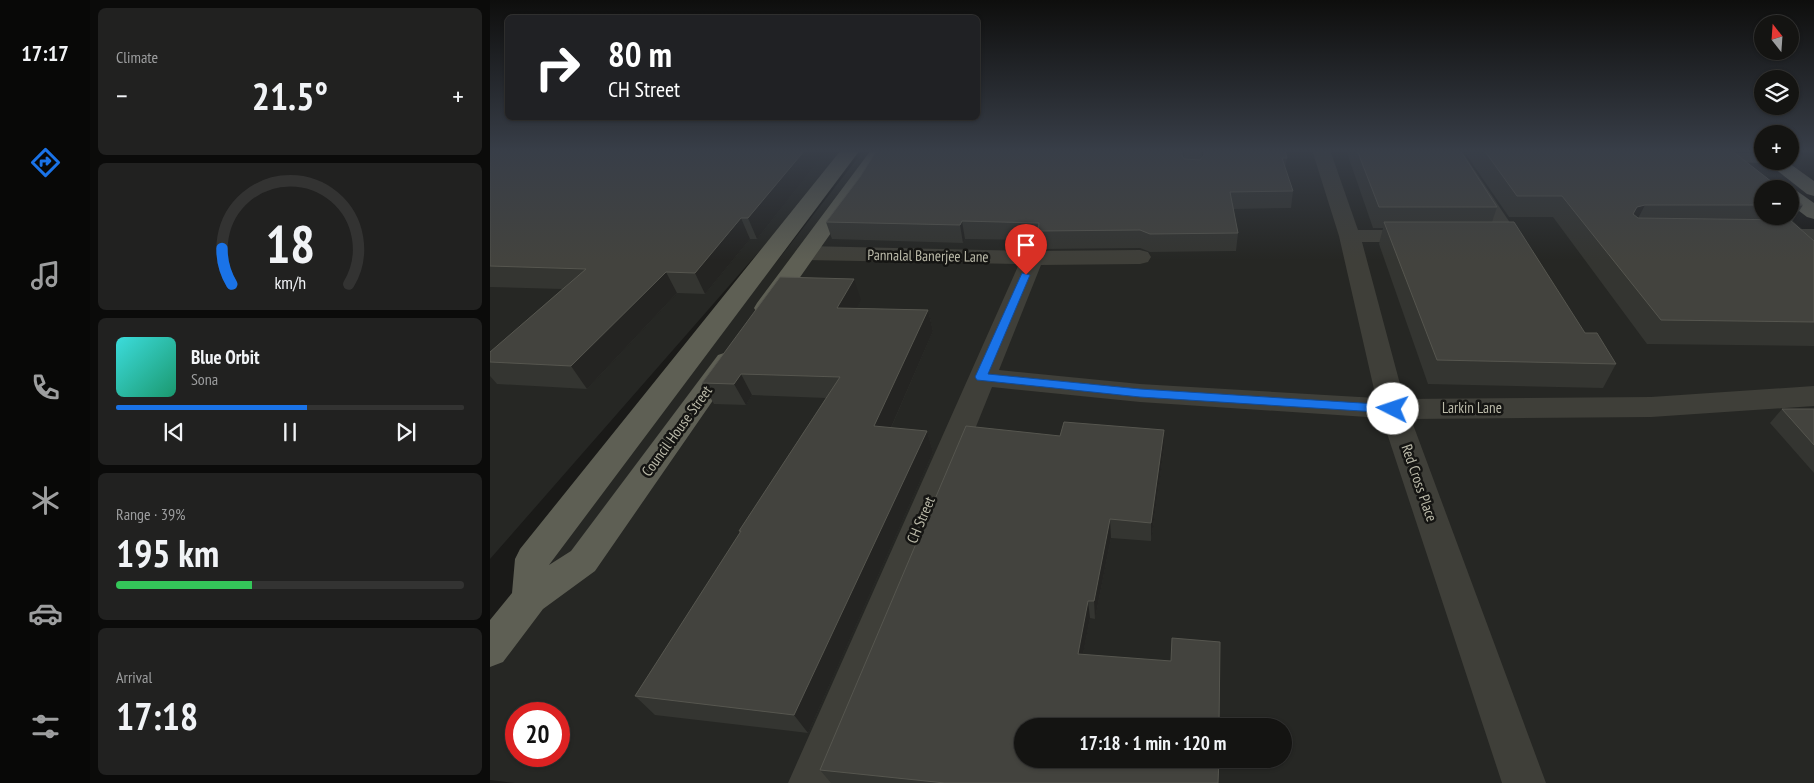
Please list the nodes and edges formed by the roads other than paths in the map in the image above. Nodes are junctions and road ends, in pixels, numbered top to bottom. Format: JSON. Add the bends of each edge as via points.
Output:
{"nodes":[{"id":1,"x":823,"y":187,"type":"edge"},
{"id":2,"x":854,"y":187,"type":"edge"},
{"id":3,"x":1333,"y":187,"type":"edge"},
{"id":4,"x":1476,"y":187,"type":"edge"},
{"id":5,"x":1799,"y":202,"type":"edge"},
{"id":6,"x":1814,"y":213,"type":"edge"},
{"id":7,"x":1751,"y":235,"type":"edge"},
{"id":8,"x":1814,"y":235,"type":"edge"},
{"id":9,"x":1350,"y":236,"type":"junction"},
{"id":10,"x":1435,"y":236,"type":"edge"},
{"id":11,"x":1481,"y":236,"type":"edge"},
{"id":12,"x":806,"y":253,"type":"junction"},
{"id":13,"x":1140,"y":257,"type":"dead end"},
{"id":14,"x":1033,"y":258,"type":"junction"},
{"id":15,"x":981,"y":377,"type":"junction"},
{"id":16,"x":1814,"y":396,"type":"edge"},
{"id":17,"x":1393,"y":409,"type":"junction"},
{"id":18,"x":530,"y":598,"type":"junction"},
{"id":19,"x":490,"y":649,"type":"edge"},
{"id":20,"x":810,"y":783,"type":"edge"},
{"id":21,"x":1524,"y":783,"type":"edge"}],
"edges":[{"from":1,"to":18,"type":"main road","via":[[532,559]]},
{"from":2,"to":12,"type":"main road","name":"Council House Street"},
{"from":3,"to":9,"type":"street","name":"Red Cross Place"},
{"from":4,"to":11,"type":"street","via":[[1508,236]]},
{"from":5,"to":6,"type":"main road"},
{"from":7,"to":8,"type":"street"},
{"from":9,"to":10,"type":"street"},
{"from":9,"to":17,"type":"street","name":"Red Cross Place"},
{"from":12,"to":14,"type":"street","name":"Pannalal Banerjee Lane"},
{"from":12,"to":18,"type":"main road","name":"Council House Street","via":[[583,561]]},
{"from":13,"to":14,"type":"street","name":"Pannalal Banerjee Lane"},
{"from":14,"to":15,"type":"street","name":"CH Street"},
{"from":15,"to":17,"type":"street","name":"Larkin Lane","via":[[1140,393]]},
{"from":15,"to":20,"type":"street","name":"CH Street"},
{"from":16,"to":17,"type":"street","name":"Larkin Lane","via":[[1651,407]]},
{"from":17,"to":21,"type":"street","name":"Red Cross Place"},
{"from":18,"to":19,"type":"main road","name":"Council House Street"}]}
